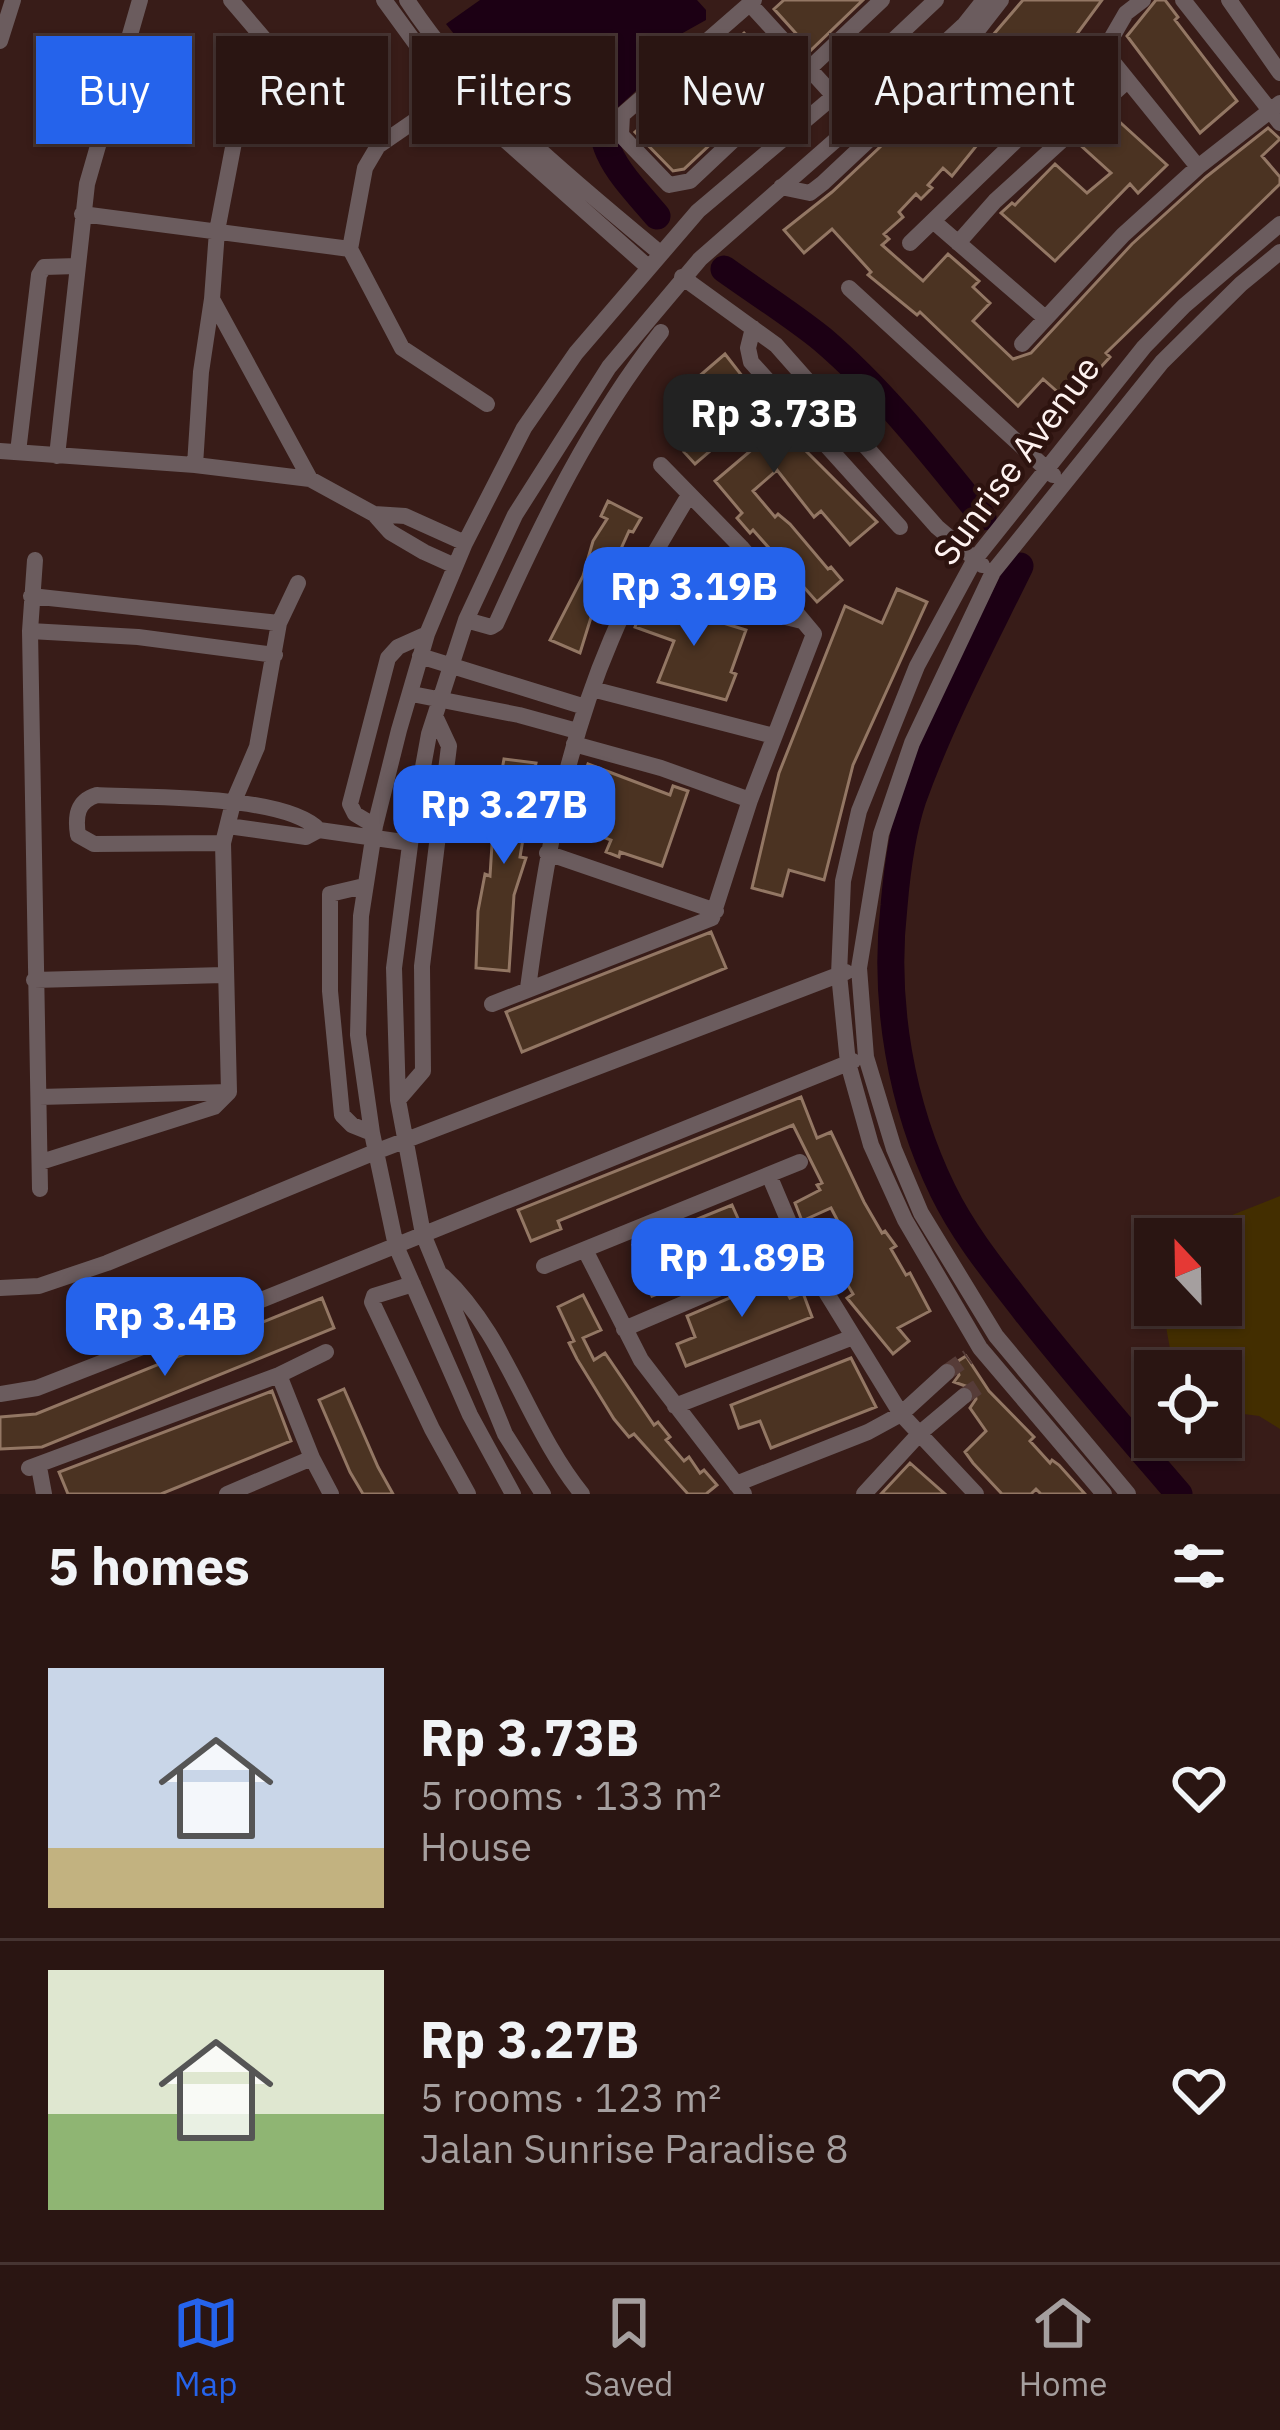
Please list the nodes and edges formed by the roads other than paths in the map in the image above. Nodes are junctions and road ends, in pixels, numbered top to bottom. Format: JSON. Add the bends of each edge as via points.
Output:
{"nodes":[{"id":1,"x":13,"y":0,"type":"edge"},
{"id":2,"x":140,"y":0,"type":"edge"},
{"id":3,"x":231,"y":0,"type":"edge"},
{"id":4,"x":384,"y":0,"type":"edge"},
{"id":5,"x":406,"y":0,"type":"edge"},
{"id":6,"x":882,"y":0,"type":"edge"},
{"id":7,"x":936,"y":0,"type":"edge"},
{"id":8,"x":984,"y":0,"type":"edge"},
{"id":9,"x":1000,"y":0,"type":"edge"},
{"id":10,"x":1143,"y":0,"type":"edge"},
{"id":11,"x":1183,"y":0,"type":"edge"},
{"id":12,"x":1229,"y":0,"type":"edge"},
{"id":13,"x":752,"y":2,"type":"edge"},
{"id":14,"x":262,"y":36,"type":"edge"},
{"id":15,"x":898,"y":36,"type":"edge"},
{"id":16,"x":1113,"y":36,"type":"edge"},
{"id":17,"x":0,"y":41,"type":"edge"},
{"id":18,"x":810,"y":67,"type":"junction"},
{"id":19,"x":1118,"y":69,"type":"edge"},
{"id":20,"x":1280,"y":73,"type":"edge"},
{"id":21,"x":1127,"y":81,"type":"junction"},
{"id":22,"x":832,"y":94,"type":"edge"},
{"id":23,"x":832,"y":98,"type":"edge"},
{"id":24,"x":1277,"y":113,"type":"edge"},
{"id":25,"x":412,"y":123,"type":"edge"},
{"id":26,"x":234,"y":144,"type":"edge"},
{"id":27,"x":1010,"y":144,"type":"edge"},
{"id":28,"x":1198,"y":167,"type":"junction"},
{"id":29,"x":690,"y":182,"type":"junction"},
{"id":30,"x":781,"y":187,"type":"junction"},
{"id":31,"x":698,"y":211,"type":"junction"},
{"id":32,"x":82,"y":214,"type":"junction"},
{"id":33,"x":933,"y":221,"type":"junction"},
{"id":34,"x":1280,"y":224,"type":"edge"},
{"id":35,"x":217,"y":230,"type":"junction"},
{"id":36,"x":910,"y":243,"type":"dead end"},
{"id":37,"x":958,"y":243,"type":"junction"},
{"id":38,"x":350,"y":249,"type":"junction"},
{"id":39,"x":1280,"y":252,"type":"edge"},
{"id":40,"x":654,"y":260,"type":"junction"},
{"id":41,"x":77,"y":266,"type":"junction"},
{"id":42,"x":682,"y":277,"type":"junction"},
{"id":43,"x":849,"y":288,"type":"dead end"},
{"id":44,"x":212,"y":299,"type":"junction"},
{"id":45,"x":1044,"y":317,"type":"junction"},
{"id":46,"x":753,"y":328,"type":"junction"},
{"id":47,"x":661,"y":332,"type":"dead end"},
{"id":48,"x":1022,"y":344,"type":"dead end"},
{"id":49,"x":487,"y":404,"type":"dead end"},
{"id":50,"x":9,"y":451,"type":"edge"},
{"id":51,"x":56,"y":456,"type":"junction"},
{"id":52,"x":196,"y":465,"type":"junction"},
{"id":53,"x":662,"y":465,"type":"dead end"},
{"id":54,"x":1048,"y":470,"type":"junction"},
{"id":55,"x":310,"y":479,"type":"junction"},
{"id":56,"x":1063,"y":484,"type":"junction"},
{"id":57,"x":689,"y":495,"type":"junction"},
{"id":58,"x":374,"y":514,"type":"junction"},
{"id":59,"x":900,"y":526,"type":"dead end"},
{"id":60,"x":465,"y":542,"type":"junction"},
{"id":61,"x":975,"y":559,"type":"junction"},
{"id":62,"x":35,"y":560,"type":"dead end"},
{"id":63,"x":455,"y":566,"type":"junction"},
{"id":64,"x":993,"y":572,"type":"junction"},
{"id":65,"x":640,"y":580,"type":"junction"},
{"id":66,"x":298,"y":583,"type":"dead end"},
{"id":67,"x":31,"y":596,"type":"junction"},
{"id":68,"x":466,"y":620,"type":"junction"},
{"id":69,"x":803,"y":621,"type":"junction"},
{"id":70,"x":279,"y":623,"type":"junction"},
{"id":71,"x":30,"y":631,"type":"junction"},
{"id":72,"x":427,"y":634,"type":"junction"},
{"id":73,"x":275,"y":655,"type":"junction"},
{"id":74,"x":420,"y":656,"type":"junction"},
{"id":75,"x":452,"y":666,"type":"junction"},
{"id":76,"x":592,"y":689,"type":"junction"},
{"id":77,"x":412,"y":694,"type":"junction"},
{"id":78,"x":585,"y":707,"type":"junction"},
{"id":79,"x":438,"y":708,"type":"junction"},
{"id":80,"x":774,"y":736,"type":"junction"},
{"id":81,"x":576,"y":738,"type":"junction"},
{"id":82,"x":750,"y":800,"type":"junction"},
{"id":83,"x":233,"y":802,"type":"junction"},
{"id":84,"x":280,"y":810,"type":"junction"},
{"id":85,"x":319,"y":830,"type":"junction"},
{"id":86,"x":374,"y":832,"type":"junction"},
{"id":87,"x":277,"y":833,"type":"junction"},
{"id":88,"x":226,"y":834,"type":"junction"},
{"id":89,"x":410,"y":842,"type":"junction"},
{"id":90,"x":547,"y":853,"type":"junction"},
{"id":91,"x":364,"y":886,"type":"junction"},
{"id":92,"x":716,"y":911,"type":"junction"},
{"id":93,"x":859,"y":968,"type":"junction"},
{"id":94,"x":839,"y":974,"type":"junction"},
{"id":95,"x":224,"y":975,"type":"junction"},
{"id":96,"x":34,"y":980,"type":"junction"},
{"id":97,"x":529,"y":988,"type":"junction"},
{"id":98,"x":491,"y":1004,"type":"dead end"},
{"id":99,"x":866,"y":1057,"type":"junction"},
{"id":100,"x":848,"y":1063,"type":"junction"},
{"id":101,"x":229,"y":1092,"type":"junction"},
{"id":102,"x":39,"y":1096,"type":"junction"},
{"id":103,"x":398,"y":1100,"type":"junction"},
{"id":104,"x":374,"y":1142,"type":"junction"},
{"id":105,"x":406,"y":1142,"type":"junction"},
{"id":106,"x":41,"y":1162,"type":"junction"},
{"id":107,"x":800,"y":1162,"type":"dead end"},
{"id":108,"x":769,"y":1175,"type":"junction"},
{"id":109,"x":40,"y":1189,"type":"dead end"},
{"id":110,"x":423,"y":1234,"type":"junction"},
{"id":111,"x":396,"y":1246,"type":"junction"},
{"id":112,"x":584,"y":1250,"type":"junction"},
{"id":113,"x":802,"y":1253,"type":"junction"},
{"id":114,"x":544,"y":1266,"type":"dead end"},
{"id":115,"x":437,"y":1271,"type":"junction"},
{"id":116,"x":413,"y":1284,"type":"junction"},
{"id":117,"x":0,"y":1288,"type":"edge"},
{"id":118,"x":624,"y":1329,"type":"junction"},
{"id":119,"x":996,"y":1336,"type":"junction"},
{"id":120,"x":853,"y":1337,"type":"junction"},
{"id":121,"x":326,"y":1352,"type":"dead end"},
{"id":122,"x":974,"y":1353,"type":"junction"},
{"id":123,"x":1016,"y":1360,"type":"junction"},
{"id":124,"x":947,"y":1372,"type":"tunnel mouth"},
{"id":125,"x":279,"y":1375,"type":"junction"},
{"id":126,"x":992,"y":1378,"type":"junction"},
{"id":127,"x":0,"y":1394,"type":"edge"},
{"id":128,"x":964,"y":1396,"type":"tunnel mouth"},
{"id":129,"x":675,"y":1406,"type":"junction"},
{"id":130,"x":901,"y":1414,"type":"junction"},
{"id":131,"x":920,"y":1433,"type":"junction"},
{"id":132,"x":312,"y":1458,"type":"junction"},
{"id":133,"x":740,"y":1489,"type":"edge"},
{"id":134,"x":44,"y":1494,"type":"edge"},
{"id":135,"x":227,"y":1494,"type":"edge"},
{"id":136,"x":331,"y":1494,"type":"edge"},
{"id":137,"x":468,"y":1494,"type":"edge"},
{"id":138,"x":513,"y":1494,"type":"edge"},
{"id":139,"x":543,"y":1494,"type":"edge"},
{"id":140,"x":582,"y":1494,"type":"edge"},
{"id":141,"x":864,"y":1494,"type":"edge"},
{"id":142,"x":976,"y":1494,"type":"edge"},
{"id":143,"x":1103,"y":1494,"type":"edge"},
{"id":144,"x":1128,"y":1494,"type":"edge"}],
"edges":[{"from":1,"to":17,"type":"street"},
{"from":2,"to":32,"type":"street"},
{"from":3,"to":14,"type":"street"},
{"from":4,"to":40,"type":"street","via":[[451,92]]},
{"from":5,"to":40,"type":"street","via":[[466,81]]},
{"from":6,"to":18,"type":"street"},
{"from":7,"to":15,"type":"street"},
{"from":8,"to":30,"type":"street"},
{"from":9,"to":30,"type":"street","via":[[955,59],[823,183],[810,193]]},
{"from":10,"to":16,"type":"street"},
{"from":11,"to":24,"type":"street"},
{"from":12,"to":20,"type":"street"},
{"from":13,"to":18,"type":"street"},
{"from":13,"to":29,"type":"street","via":[[619,124],[662,180],[675,187]]},
{"from":18,"to":22,"type":"street"},
{"from":18,"to":29,"type":"street"},
{"from":19,"to":21,"type":"street"},
{"from":21,"to":28,"type":"street"},
{"from":21,"to":37,"type":"street"},
{"from":23,"to":31,"type":"street"},
{"from":24,"to":28,"type":"street"},
{"from":25,"to":38,"type":"street","via":[[378,146],[364,168]]},
{"from":26,"to":35,"type":"street"},
{"from":27,"to":33,"type":"street"},
{"from":28,"to":45,"type":"street"},
{"from":29,"to":31,"type":"street"},
{"from":30,"to":42,"type":"street"},
{"from":31,"to":40,"type":"street"},
{"from":32,"to":35,"type":"street"},
{"from":32,"to":41,"type":"street"},
{"from":33,"to":36,"type":"street"},
{"from":33,"to":37,"type":"street"},
{"from":34,"to":54,"type":"street","name":"Sunrise Avenue","via":[[1144,347]]},
{"from":35,"to":38,"type":"street"},
{"from":35,"to":44,"type":"street"},
{"from":37,"to":45,"type":"street"},
{"from":38,"to":49,"type":"street","via":[[402,348]]},
{"from":39,"to":56,"type":"street","name":"Sunrise Avenue","via":[[1162,362]]},
{"from":40,"to":60,"type":"street","via":[[524,428]]},
{"from":41,"to":50,"type":"street","via":[[52,265],[39,275]]},
{"from":41,"to":51,"type":"street"},
{"from":42,"to":46,"type":"street"},
{"from":42,"to":68,"type":"street","via":[[609,367],[514,514]]},
{"from":43,"to":54,"type":"street"},
{"from":44,"to":52,"type":"street"},
{"from":44,"to":55,"type":"street"},
{"from":45,"to":48,"type":"street"},
{"from":46,"to":59,"type":"street","via":[[751,362]]},
{"from":46,"to":61,"type":"street"},
{"from":47,"to":68,"type":"street","via":[[549,506],[496,624]]},
{"from":50,"to":51,"type":"street"},
{"from":51,"to":52,"type":"street"},
{"from":52,"to":55,"type":"street"},
{"from":53,"to":57,"type":"street"},
{"from":54,"to":56,"type":"street"},
{"from":54,"to":61,"type":"street","name":"Sunrise Avenue"},
{"from":55,"to":58,"type":"street"},
{"from":56,"to":64,"type":"street","name":"Sunrise Avenue"},
{"from":57,"to":65,"type":"street"},
{"from":57,"to":69,"type":"street"},
{"from":58,"to":60,"type":"street","via":[[405,516]]},
{"from":58,"to":63,"type":"street","via":[[390,532]]},
{"from":60,"to":63,"type":"street"},
{"from":61,"to":64,"type":"street"},
{"from":61,"to":94,"type":"street","name":"Sunrise Avenue","via":[[917,666],[859,811],[842,881]]},
{"from":62,"to":67,"type":"street"},
{"from":63,"to":72,"type":"street"},
{"from":64,"to":93,"type":"street","name":"Sunrise Avenue","via":[[893,797]]},
{"from":65,"to":69,"type":"street"},
{"from":65,"to":76,"type":"street"},
{"from":66,"to":70,"type":"street"},
{"from":67,"to":70,"type":"street"},
{"from":67,"to":71,"type":"street"},
{"from":68,"to":75,"type":"street"},
{"from":69,"to":80,"type":"street","via":[[814,634]]},
{"from":70,"to":73,"type":"street"},
{"from":71,"to":73,"type":"street"},
{"from":71,"to":96,"type":"street"},
{"from":72,"to":74,"type":"street"},
{"from":72,"to":86,"type":"street","via":[[393,653],[382,679],[350,804]]},
{"from":73,"to":83,"type":"street","via":[[256,747]]},
{"from":74,"to":75,"type":"street"},
{"from":74,"to":77,"type":"street"},
{"from":75,"to":78,"type":"street"},
{"from":75,"to":79,"type":"street"},
{"from":76,"to":78,"type":"street"},
{"from":76,"to":80,"type":"street"},
{"from":77,"to":79,"type":"street"},
{"from":77,"to":86,"type":"street"},
{"from":78,"to":81,"type":"street"},
{"from":79,"to":81,"type":"street"},
{"from":79,"to":89,"type":"street"},
{"from":79,"to":103,"type":"street","via":[[449,746],[422,966],[423,1071]]},
{"from":80,"to":82,"type":"street"},
{"from":81,"to":82,"type":"street"},
{"from":81,"to":90,"type":"street"},
{"from":82,"to":92,"type":"street"},
{"from":83,"to":84,"type":"street"},
{"from":83,"to":88,"type":"street"},
{"from":83,"to":88,"type":"street","via":[[97,795],[77,811],[78,835],[94,844]]},
{"from":84,"to":85,"type":"street"},
{"from":84,"to":87,"type":"street"},
{"from":85,"to":86,"type":"street"},
{"from":85,"to":87,"type":"street"},
{"from":86,"to":89,"type":"street"},
{"from":86,"to":91,"type":"street"},
{"from":87,"to":88,"type":"street"},
{"from":88,"to":95,"type":"street"},
{"from":89,"to":103,"type":"street","via":[[394,968]]},
{"from":90,"to":92,"type":"street"},
{"from":90,"to":97,"type":"street"},
{"from":91,"to":104,"type":"street","via":[[358,1035]]},
{"from":91,"to":104,"type":"street","via":[[330,894],[329,970],[342,1115]]},
{"from":92,"to":97,"type":"street","via":[[708,921]]},
{"from":93,"to":94,"type":"street"},
{"from":93,"to":99,"type":"street","name":"Sunrise Avenue"},
{"from":94,"to":100,"type":"street","name":"Sunrise Avenue"},
{"from":94,"to":105,"type":"street"},
{"from":95,"to":96,"type":"street"},
{"from":95,"to":101,"type":"street"},
{"from":96,"to":102,"type":"street"},
{"from":97,"to":98,"type":"street"},
{"from":99,"to":100,"type":"street"},
{"from":99,"to":119,"type":"street","name":"Sunrise Avenue","via":[[921,1213]]},
{"from":100,"to":110,"type":"street"},
{"from":100,"to":122,"type":"street","name":"Sunrise Avenue","via":[[871,1145]]},
{"from":101,"to":102,"type":"street"},
{"from":101,"to":106,"type":"street","via":[[214,1107]]},
{"from":102,"to":106,"type":"street"},
{"from":103,"to":105,"type":"street"},
{"from":104,"to":105,"type":"street"},
{"from":104,"to":111,"type":"street"},
{"from":104,"to":117,"type":"street","via":[[107,1263],[39,1286]]},
{"from":105,"to":110,"type":"street"},
{"from":106,"to":109,"type":"street"},
{"from":107,"to":108,"type":"street"},
{"from":108,"to":112,"type":"street"},
{"from":108,"to":113,"type":"street"},
{"from":110,"to":111,"type":"street"},
{"from":110,"to":115,"type":"street"},
{"from":111,"to":116,"type":"street"},
{"from":111,"to":127,"type":"street","via":[[37,1388]]},
{"from":112,"to":114,"type":"street"},
{"from":112,"to":118,"type":"street"},
{"from":113,"to":118,"type":"street"},
{"from":113,"to":120,"type":"street"},
{"from":115,"to":139,"type":"street","via":[[505,1434]]},
{"from":115,"to":140,"type":"street","via":[[486,1326]]},
{"from":116,"to":137,"type":"street","via":[[372,1302]]},
{"from":116,"to":138,"type":"street"},
{"from":118,"to":129,"type":"street"},
{"from":119,"to":122,"type":"street"},
{"from":119,"to":123,"type":"street","name":"Sunrise Avenue"},
{"from":120,"to":129,"type":"street"},
{"from":120,"to":130,"type":"street"},
{"from":121,"to":125,"type":"street"},
{"from":122,"to":126,"type":"street","name":"Sunrise Avenue"},
{"from":123,"to":126,"type":"street"},
{"from":123,"to":144,"type":"street","name":"Sunrise Avenue"},
{"from":124,"to":130,"type":"street"},
{"from":125,"to":132,"type":"street"},
{"from":125,"to":134,"type":"street","via":[[34,1468]]},
{"from":126,"to":143,"type":"street","name":"Sunrise Avenue"},
{"from":128,"to":131,"type":"street"},
{"from":129,"to":133,"type":"street"},
{"from":130,"to":131,"type":"street"},
{"from":130,"to":133,"type":"street"},
{"from":131,"to":141,"type":"street"},
{"from":131,"to":142,"type":"street"},
{"from":132,"to":135,"type":"street"},
{"from":132,"to":136,"type":"street"}]}
